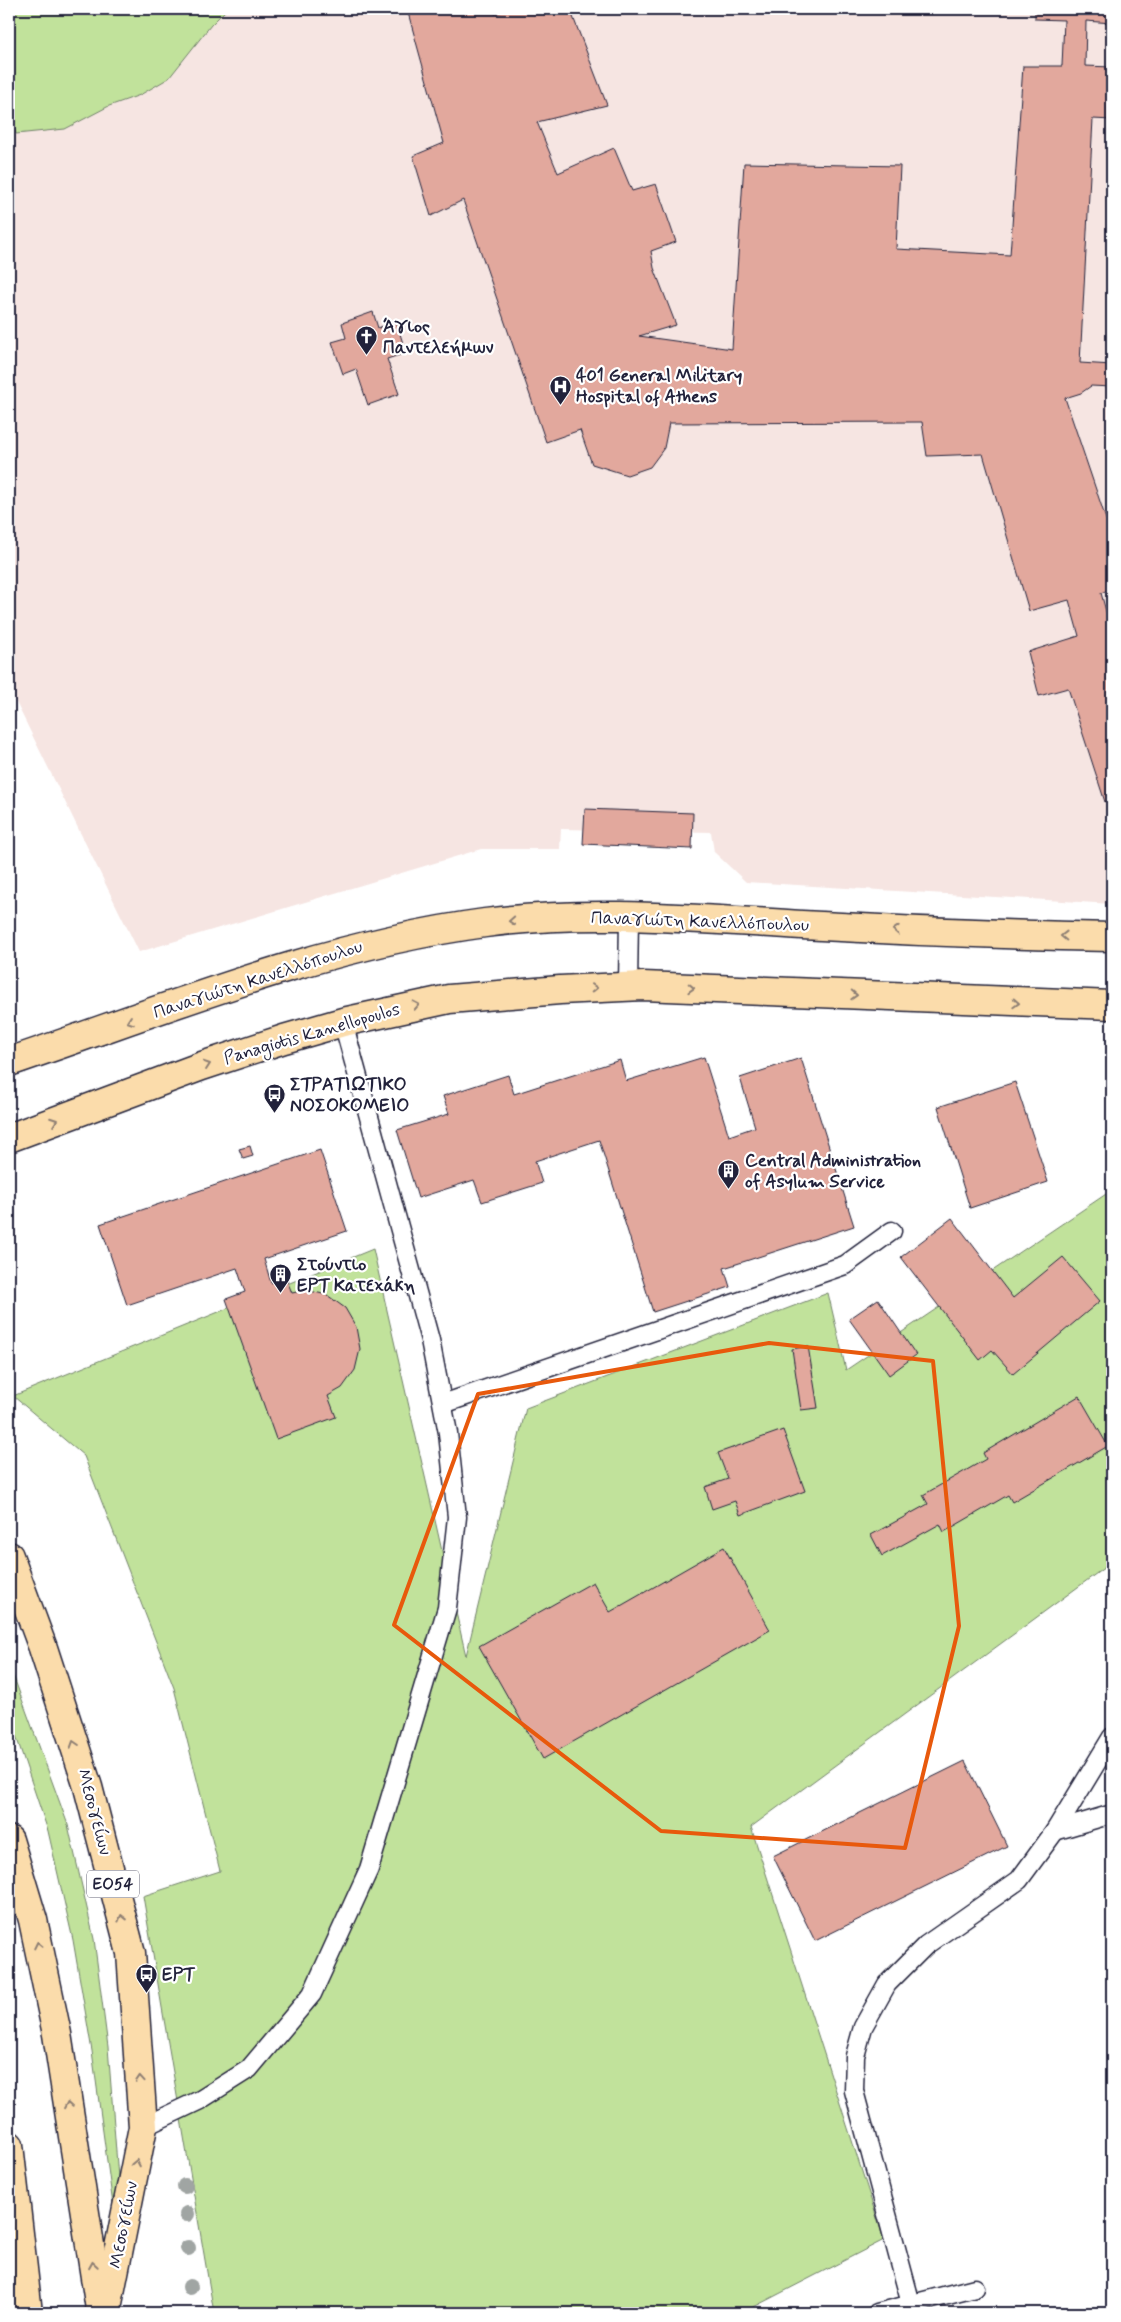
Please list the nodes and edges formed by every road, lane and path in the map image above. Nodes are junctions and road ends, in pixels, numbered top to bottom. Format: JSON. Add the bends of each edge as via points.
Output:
{"nodes":[{"id":1,"x":629,"y":917,"type":"junction"},
{"id":2,"x":1112,"y":937,"type":"edge"},
{"id":3,"x":628,"y":987,"type":"junction"},
{"id":4,"x":1112,"y":1005,"type":"edge"},
{"id":5,"x":343,"y":1022,"type":"junction"},
{"id":6,"x":9,"y":1062,"type":"edge"},
{"id":7,"x":9,"y":1138,"type":"edge"},
{"id":8,"x":892,"y":1231,"type":"dead end"},
{"id":9,"x":443,"y":1404,"type":"junction"},
{"id":10,"x":9,"y":1556,"type":"edge"},
{"id":11,"x":1112,"y":1737,"type":"edge"},
{"id":12,"x":1112,"y":1814,"type":"edge"},
{"id":13,"x":1056,"y":1831,"type":"junction"},
{"id":14,"x":9,"y":1840,"type":"edge"},
{"id":15,"x":143,"y":2127,"type":"junction"},
{"id":16,"x":9,"y":2145,"type":"edge"},
{"id":17,"x":975,"y":2288,"type":"dead end"},
{"id":18,"x":911,"y":2304,"type":"junction"},
{"id":19,"x":28,"y":2313,"type":"edge"},
{"id":20,"x":101,"y":2313,"type":"edge"},
{"id":21,"x":106,"y":2313,"type":"edge"},
{"id":22,"x":877,"y":2313,"type":"edge"}],
"edges":[{"from":2,"to":1,"type":"main road","name":"Παναγιώτη Κανελλόπουλου","one_way":true,"via":[[945,933],[659,916]]},
{"from":1,"to":3,"type":"lane"},
{"from":1,"to":6,"type":"main road","name":"Παναγιώτη Κανελλόπουλου","one_way":true,"via":[[489,922],[334,953]]},
{"from":3,"to":4,"type":"main road","one_way":true},
{"from":5,"to":3,"type":"main road","name":"Panagiotis Kanellopoulos","one_way":true,"via":[[449,999]]},
{"from":7,"to":5,"type":"main road","name":"Panagiotis Kanellopoulos","one_way":true,"via":[[202,1066]]},
{"from":5,"to":9,"type":"lane","via":[[430,1340]]},
{"from":8,"to":9,"type":"lane","via":[[845,1265]]},
{"from":9,"to":15,"type":"lane","via":[[457,1517],[447,1608],[369,1869],[312,1994],[249,2069],[200,2100]]},
{"from":15,"to":10,"type":"main road","name":"Μεσογείων","number":"ΕΟ54","one_way":true,"via":[[131,1953],[88,1787]]},
{"from":11,"to":13,"type":"lane"},
{"from":12,"to":13,"type":"lane"},
{"from":13,"to":18,"type":"lane","via":[[1019,1880],[926,1945],[886,1984],[861,2034],[855,2056],[854,2091]]},
{"from":20,"to":14,"type":"main road","name":"Μεσογείων","one_way":true,"via":[[57,2034],[33,1920]]},
{"from":21,"to":15,"type":"main road","name":"Μεσογείων","number":"ΕΟ54","one_way":true},
{"from":16,"to":19,"type":"main road"},
{"from":17,"to":18,"type":"lane"},
{"from":18,"to":22,"type":"lane"}]}
